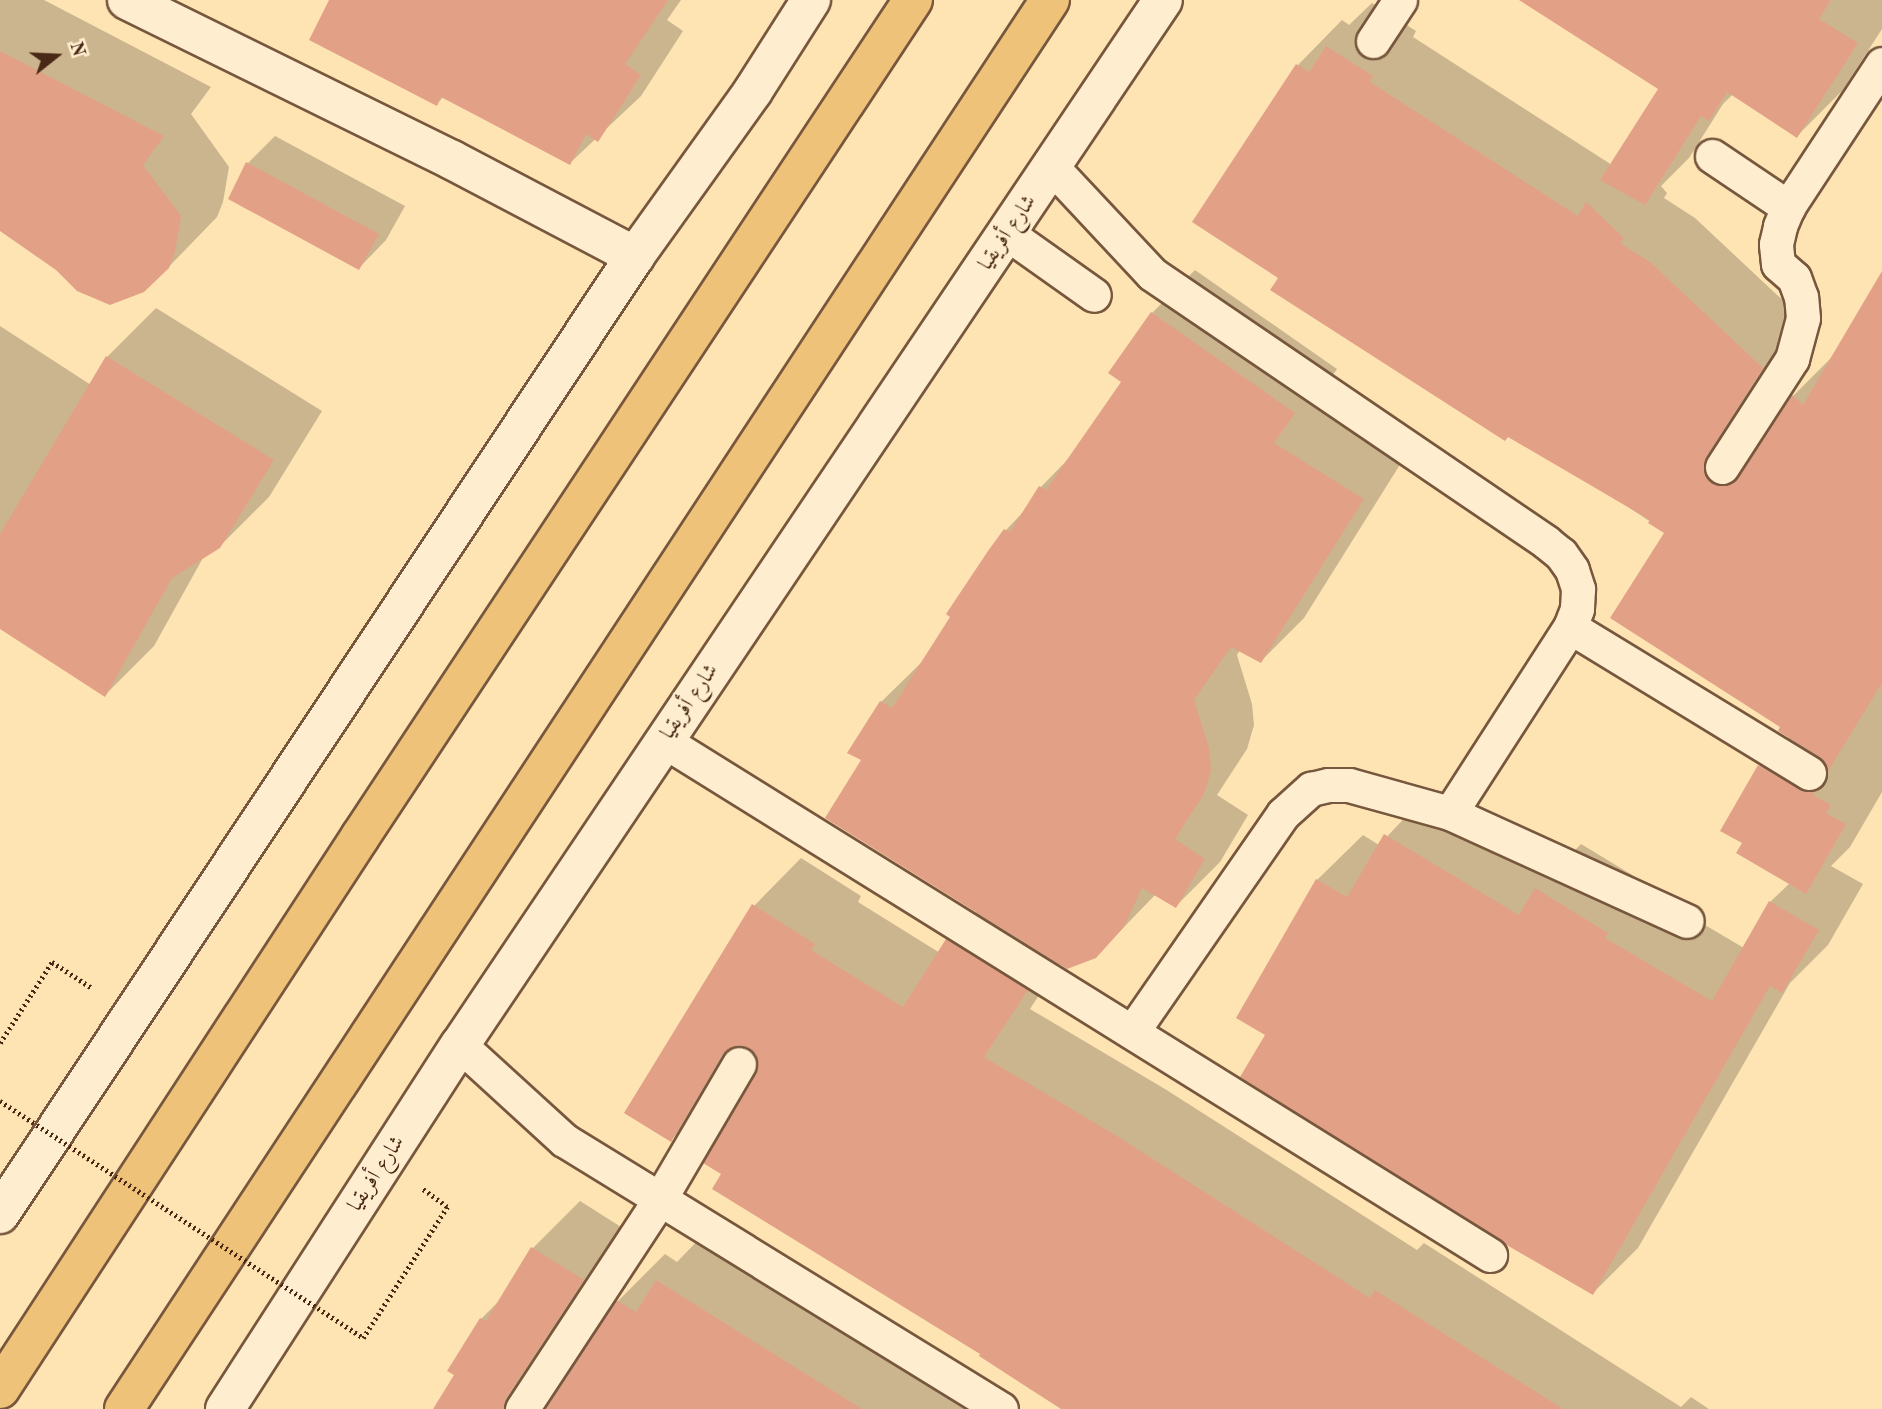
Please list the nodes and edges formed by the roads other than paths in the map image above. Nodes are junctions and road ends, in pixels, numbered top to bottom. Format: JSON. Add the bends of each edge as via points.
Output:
{"nodes":[{"id":1,"x":127,"y":0,"type":"edge"},
{"id":2,"x":811,"y":0,"type":"edge"},
{"id":3,"x":914,"y":0,"type":"edge"},
{"id":4,"x":1050,"y":0,"type":"edge"},
{"id":5,"x":1163,"y":0,"type":"edge"},
{"id":6,"x":1400,"y":0,"type":"edge"},
{"id":7,"x":1373,"y":41,"type":"dead end"},
{"id":8,"x":1882,"y":64,"type":"edge"},
{"id":9,"x":1712,"y":156,"type":"dead end"},
{"id":10,"x":1052,"y":167,"type":"junction"},
{"id":11,"x":1788,"y":207,"type":"junction"},
{"id":12,"x":1008,"y":234,"type":"junction"},
{"id":13,"x":635,"y":256,"type":"junction"},
{"id":14,"x":1094,"y":295,"type":"dead end"},
{"id":15,"x":1722,"y":467,"type":"dead end"},
{"id":16,"x":1570,"y":626,"type":"junction"},
{"id":17,"x":664,"y":741,"type":"junction"},
{"id":18,"x":1809,"y":773,"type":"dead end"},
{"id":19,"x":1450,"y":813,"type":"junction"},
{"id":20,"x":1687,"y":921,"type":"dead end"},
{"id":21,"x":1132,"y":1032,"type":"junction"},
{"id":22,"x":460,"y":1045,"type":"junction"},
{"id":23,"x":739,"y":1064,"type":"dead end"},
{"id":24,"x":661,"y":1197,"type":"junction"},
{"id":25,"x":1,"y":1209,"type":"edge"},
{"id":26,"x":1490,"y":1255,"type":"dead end"},
{"id":27,"x":0,"y":1388,"type":"edge"},
{"id":28,"x":124,"y":1409,"type":"edge"},
{"id":29,"x":225,"y":1409,"type":"edge"},
{"id":30,"x":522,"y":1409,"type":"edge"},
{"id":31,"x":1001,"y":1409,"type":"edge"}],
"edges":[{"from":1,"to":13,"type":"street"},
{"from":2,"to":13,"type":"street","via":[[753,91]]},
{"from":3,"to":27,"type":"highway"},
{"from":4,"to":28,"type":"highway"},
{"from":5,"to":10,"type":"street","name":"شارع أفريقيا"},
{"from":6,"to":7,"type":"lane"},
{"from":8,"to":11,"type":"lane"},
{"from":9,"to":11,"type":"lane"},
{"from":10,"to":12,"type":"street","name":"شارع أفريقيا"},
{"from":10,"to":16,"type":"lane","via":[[1152,274],[1561,554],[1578,589]]},
{"from":11,"to":15,"type":"lane","via":[[1776,244],[1778,264],[1794,278],[1801,297],[1803,318],[1793,359]]},
{"from":12,"to":14,"type":"lane"},
{"from":12,"to":17,"type":"street","name":"شارع أفريقيا"},
{"from":13,"to":25,"type":"street"},
{"from":16,"to":18,"type":"lane"},
{"from":16,"to":19,"type":"lane"},
{"from":17,"to":21,"type":"lane"},
{"from":17,"to":22,"type":"street","name":"شارع أفريقيا"},
{"from":19,"to":20,"type":"lane"},
{"from":19,"to":21,"type":"lane","via":[[1349,785],[1311,789],[1296,800]]},
{"from":21,"to":26,"type":"lane"},
{"from":22,"to":24,"type":"lane","via":[[564,1140]]},
{"from":22,"to":29,"type":"street","name":"شارع أفريقيا"},
{"from":23,"to":24,"type":"lane"},
{"from":24,"to":30,"type":"lane"},
{"from":24,"to":31,"type":"lane"}]}
